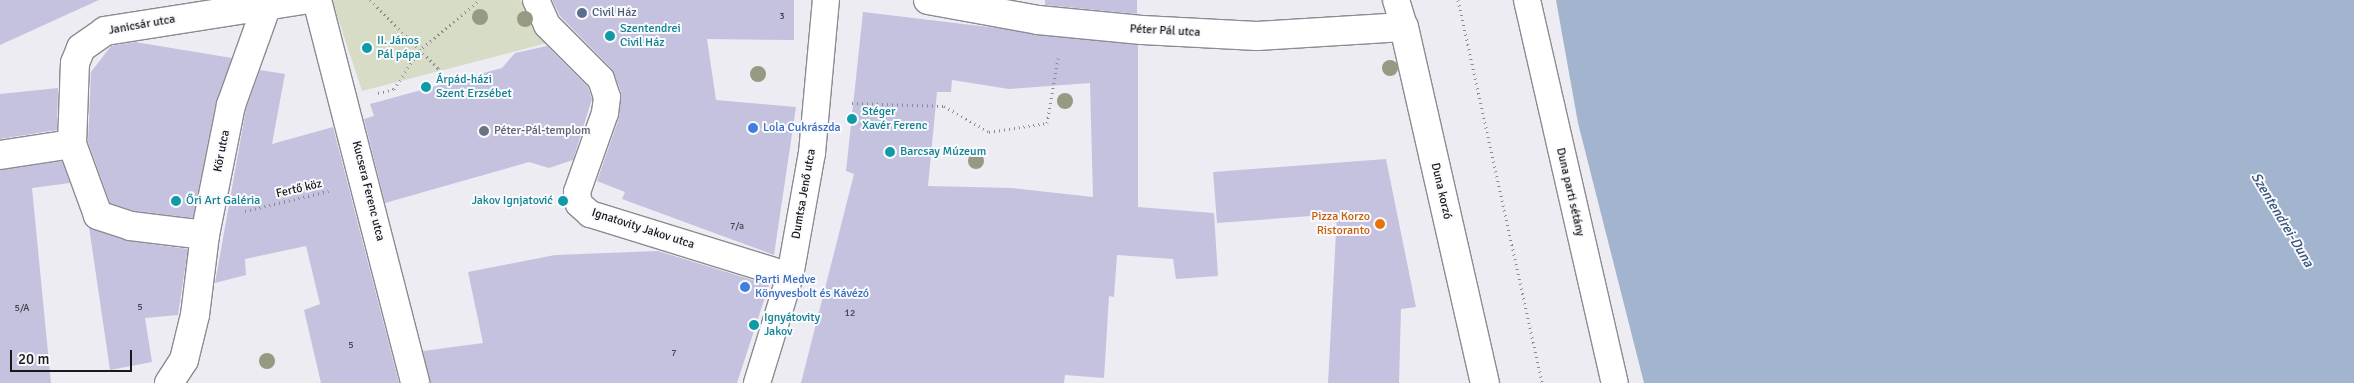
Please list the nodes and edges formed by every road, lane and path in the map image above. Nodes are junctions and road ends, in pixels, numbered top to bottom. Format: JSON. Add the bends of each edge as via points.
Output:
{"nodes":[{"id":1,"x":304,"y":0,"type":"edge"},
{"id":2,"x":317,"y":0,"type":"edge"},
{"id":3,"x":370,"y":0,"type":"edge"},
{"id":4,"x":479,"y":0,"type":"edge"},
{"id":5,"x":536,"y":0,"type":"edge"},
{"id":6,"x":826,"y":0,"type":"edge"},
{"id":7,"x":928,"y":0,"type":"edge"},
{"id":8,"x":1396,"y":0,"type":"edge"},
{"id":9,"x":1458,"y":0,"type":"edge"},
{"id":10,"x":1527,"y":0,"type":"edge"},
{"id":11,"x":266,"y":8,"type":"junction"},
{"id":12,"x":1064,"y":23,"type":"junction"},
{"id":13,"x":1404,"y":28,"type":"junction"},
{"id":14,"x":419,"y":51,"type":"junction"},
{"id":15,"x":443,"y":78,"type":"dead end"},
{"id":16,"x":346,"y":102,"type":"junction"},
{"id":17,"x":817,"y":102,"type":"junction"},
{"id":18,"x":72,"y":144,"type":"junction"},
{"id":19,"x":0,"y":155,"type":"edge"},
{"id":20,"x":366,"y":182,"type":"junction"},
{"id":21,"x":206,"y":227,"type":"junction"},
{"id":22,"x":790,"y":276,"type":"junction"},
{"id":23,"x":168,"y":383,"type":"edge"},
{"id":24,"x":416,"y":383,"type":"edge"},
{"id":25,"x":757,"y":383,"type":"edge"},
{"id":26,"x":1485,"y":383,"type":"edge"},
{"id":27,"x":1542,"y":383,"type":"edge"},
{"id":28,"x":1615,"y":383,"type":"edge"}],
"edges":[{"from":1,"to":11,"type":"street","name":"Janicsár utca"},
{"from":2,"to":16,"type":"street","name":"Kucsera Ferenc utca"},
{"from":3,"to":14,"type":"path"},
{"from":4,"to":14,"type":"path"},
{"from":5,"to":22,"type":"street","name":"Ignatovity Jakov utca","via":[[547,25],[600,78],[606,97],[605,112],[577,192],[579,204],[590,214]]},
{"from":6,"to":17,"type":"street","name":"Dumtsa Jenő utca"},
{"from":7,"to":12,"type":"street","name":"Péter Pál utca"},
{"from":8,"to":13,"type":"street","name":"Duna korzó"},
{"from":9,"to":27,"type":"path"},
{"from":10,"to":28,"type":"street","name":"Duna parti sétány"},
{"from":11,"to":18,"type":"street","name":"Janicsár utca","via":[[105,31],[82,48],[76,63]]},
{"from":11,"to":21,"type":"street","name":"Kör utca","via":[[231,105]]},
{"from":12,"to":13,"type":"street","name":"Péter Pál utca","via":[[1257,36]]},
{"from":12,"to":17,"type":"path","via":[[1046,123],[989,132],[944,106]]},
{"from":13,"to":26,"type":"street","name":"Duna korzó"},
{"from":14,"to":15,"type":"path","via":[[438,68]]},
{"from":14,"to":16,"type":"path","via":[[394,89]]},
{"from":16,"to":20,"type":"street","name":"Kucsera Ferenc utca"},
{"from":17,"to":22,"type":"street","name":"Dumtsa Jenő utca","via":[[812,153]]},
{"from":18,"to":19,"type":"street"},
{"from":18,"to":21,"type":"street","name":"Janicsár utca","via":[[98,215],[131,226]]},
{"from":20,"to":21,"type":"path","name":"Fertő köz"},
{"from":20,"to":24,"type":"street","name":"Kucsera Ferenc utca"},
{"from":21,"to":23,"type":"street","name":"Kör utca","via":[[193,324],[184,360]]},
{"from":22,"to":25,"type":"street","name":"Dumtsa Jenő utca"}]}
